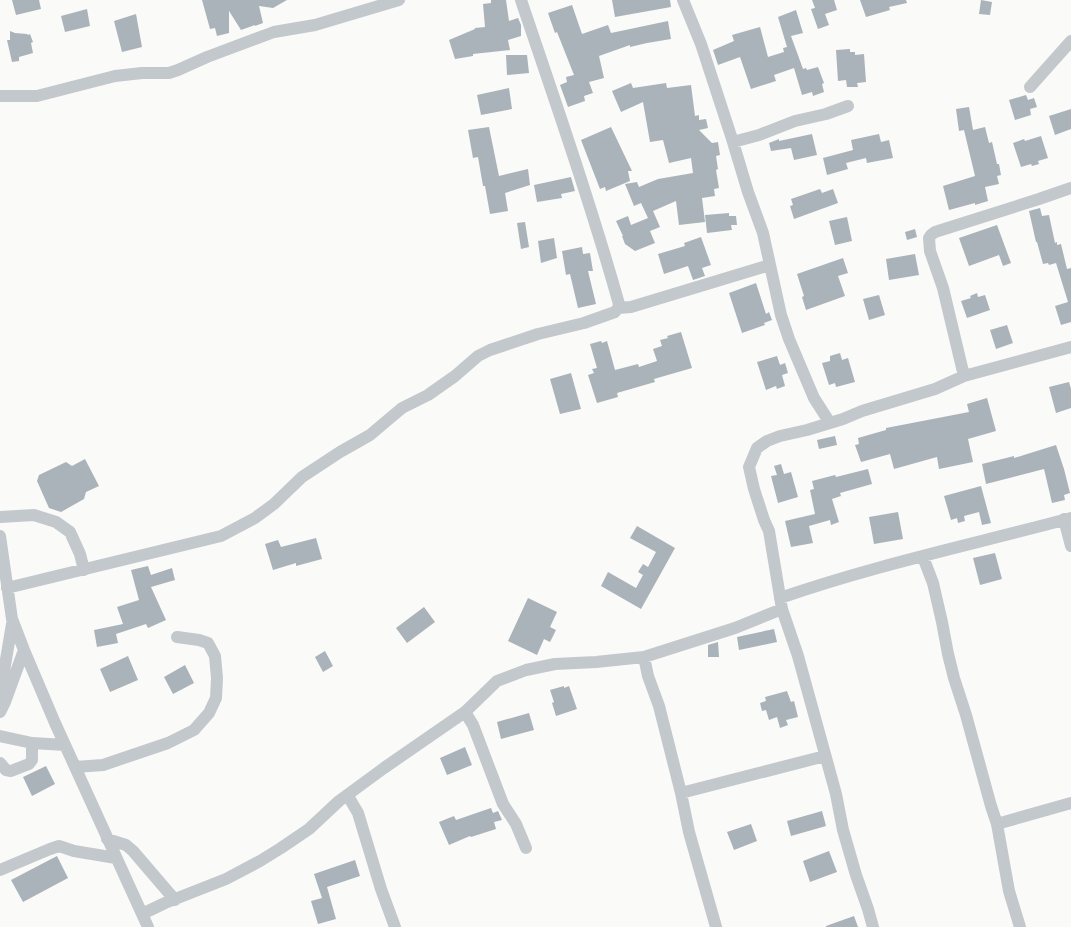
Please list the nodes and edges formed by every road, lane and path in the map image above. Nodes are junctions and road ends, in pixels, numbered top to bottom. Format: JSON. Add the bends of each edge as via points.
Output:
{"nodes":[{"id":1,"x":399,"y":0,"type":"edge"},
{"id":2,"x":521,"y":0,"type":"edge"},
{"id":3,"x":683,"y":0,"type":"edge"},
{"id":4,"x":1071,"y":41,"type":"edge"},
{"id":5,"x":1030,"y":87,"type":"dead end"},
{"id":6,"x":0,"y":96,"type":"edge"},
{"id":7,"x":848,"y":106,"type":"dead end"},
{"id":8,"x":733,"y":141,"type":"junction"},
{"id":9,"x":1071,"y":188,"type":"edge"},
{"id":10,"x":770,"y":265,"type":"junction"},
{"id":11,"x":618,"y":308,"type":"junction"},
{"id":12,"x":1071,"y":347,"type":"edge"},
{"id":13,"x":964,"y":376,"type":"junction"},
{"id":14,"x":830,"y":423,"type":"junction"},
{"id":15,"x":0,"y":517,"type":"edge"},
{"id":16,"x":1067,"y":519,"type":"edge"},
{"id":17,"x":0,"y":536,"type":"edge"},
{"id":18,"x":1071,"y":546,"type":"edge"},
{"id":19,"x":923,"y":557,"type":"junction"},
{"id":20,"x":84,"y":570,"type":"junction"},
{"id":21,"x":7,"y":588,"type":"junction"},
{"id":22,"x":781,"y":604,"type":"junction"},
{"id":23,"x":12,"y":619,"type":"junction"},
{"id":24,"x":177,"y":637,"type":"dead end"},
{"id":25,"x":24,"y":650,"type":"junction"},
{"id":26,"x":644,"y":657,"type":"junction"},
{"id":27,"x":0,"y":695,"type":"edge"},
{"id":28,"x":0,"y":712,"type":"edge"},
{"id":29,"x":465,"y":712,"type":"junction"},
{"id":30,"x":0,"y":736,"type":"edge"},
{"id":31,"x":32,"y":743,"type":"junction"},
{"id":32,"x":65,"y":745,"type":"junction"},
{"id":33,"x":825,"y":756,"type":"junction"},
{"id":34,"x":0,"y":763,"type":"edge"},
{"id":35,"x":75,"y":767,"type":"junction"},
{"id":36,"x":681,"y":793,"type":"junction"},
{"id":37,"x":348,"y":796,"type":"junction"},
{"id":38,"x":1071,"y":802,"type":"edge"},
{"id":39,"x":997,"y":824,"type":"junction"},
{"id":40,"x":107,"y":838,"type":"junction"},
{"id":41,"x":526,"y":848,"type":"dead end"},
{"id":42,"x":116,"y":858,"type":"junction"},
{"id":43,"x":0,"y":870,"type":"edge"},
{"id":44,"x":175,"y":900,"type":"junction"},
{"id":45,"x":142,"y":914,"type":"junction"},
{"id":46,"x":148,"y":927,"type":"edge"},
{"id":47,"x":395,"y":927,"type":"edge"},
{"id":48,"x":716,"y":927,"type":"edge"},
{"id":49,"x":873,"y":927,"type":"edge"},
{"id":50,"x":1020,"y":927,"type":"edge"}],
"edges":[{"from":1,"to":6,"type":"street","via":[[315,25],[274,32],[169,73],[115,76],[37,96]]},
{"from":2,"to":11,"type":"street","via":[[579,172]]},
{"from":3,"to":8,"type":"street"},
{"from":4,"to":5,"type":"street"},
{"from":7,"to":8,"type":"street"},
{"from":8,"to":10,"type":"street"},
{"from":9,"to":13,"type":"street","via":[[935,232],[929,238]]},
{"from":10,"to":11,"type":"street"},
{"from":10,"to":14,"type":"street","via":[[789,339],[814,398]]},
{"from":11,"to":20,"type":"street","via":[[584,323],[538,334],[478,356],[370,435],[302,477],[255,518],[221,536]]},
{"from":12,"to":13,"type":"street"},
{"from":13,"to":14,"type":"street"},
{"from":14,"to":22,"type":"street","via":[[767,441],[757,448],[749,467],[769,531]]},
{"from":15,"to":20,"type":"street","via":[[34,515],[56,522],[70,532]]},
{"from":16,"to":18,"type":"street"},
{"from":16,"to":19,"type":"street"},
{"from":17,"to":21,"type":"street"},
{"from":19,"to":22,"type":"street","via":[[858,574]]},
{"from":19,"to":39,"type":"street"},
{"from":20,"to":21,"type":"street"},
{"from":21,"to":23,"type":"street"},
{"from":22,"to":26,"type":"street","via":[[735,628]]},
{"from":22,"to":33,"type":"street"},
{"from":23,"to":25,"type":"street"},
{"from":23,"to":27,"type":"street"},
{"from":24,"to":35,"type":"street","via":[[208,643],[215,656],[216,698],[209,713],[194,730],[168,744],[103,765]]},
{"from":25,"to":28,"type":"street"},
{"from":25,"to":32,"type":"street"},
{"from":26,"to":29,"type":"street","via":[[526,670],[497,681]]},
{"from":26,"to":36,"type":"street"},
{"from":29,"to":37,"type":"street"},
{"from":29,"to":41,"type":"street"},
{"from":30,"to":31,"type":"street"},
{"from":31,"to":32,"type":"street"},
{"from":31,"to":34,"type":"street","via":[[29,764],[11,771]]},
{"from":32,"to":35,"type":"street"},
{"from":33,"to":36,"type":"street"},
{"from":33,"to":49,"type":"street"},
{"from":35,"to":40,"type":"street"},
{"from":36,"to":48,"type":"street"},
{"from":37,"to":44,"type":"street","via":[[309,829],[260,861]]},
{"from":37,"to":47,"type":"street","via":[[358,813]]},
{"from":38,"to":39,"type":"street"},
{"from":39,"to":50,"type":"street"},
{"from":40,"to":42,"type":"street"},
{"from":40,"to":44,"type":"street","via":[[133,851]]},
{"from":42,"to":43,"type":"street","via":[[59,846]]},
{"from":42,"to":45,"type":"street"},
{"from":44,"to":45,"type":"street"},
{"from":45,"to":46,"type":"street"}]}
